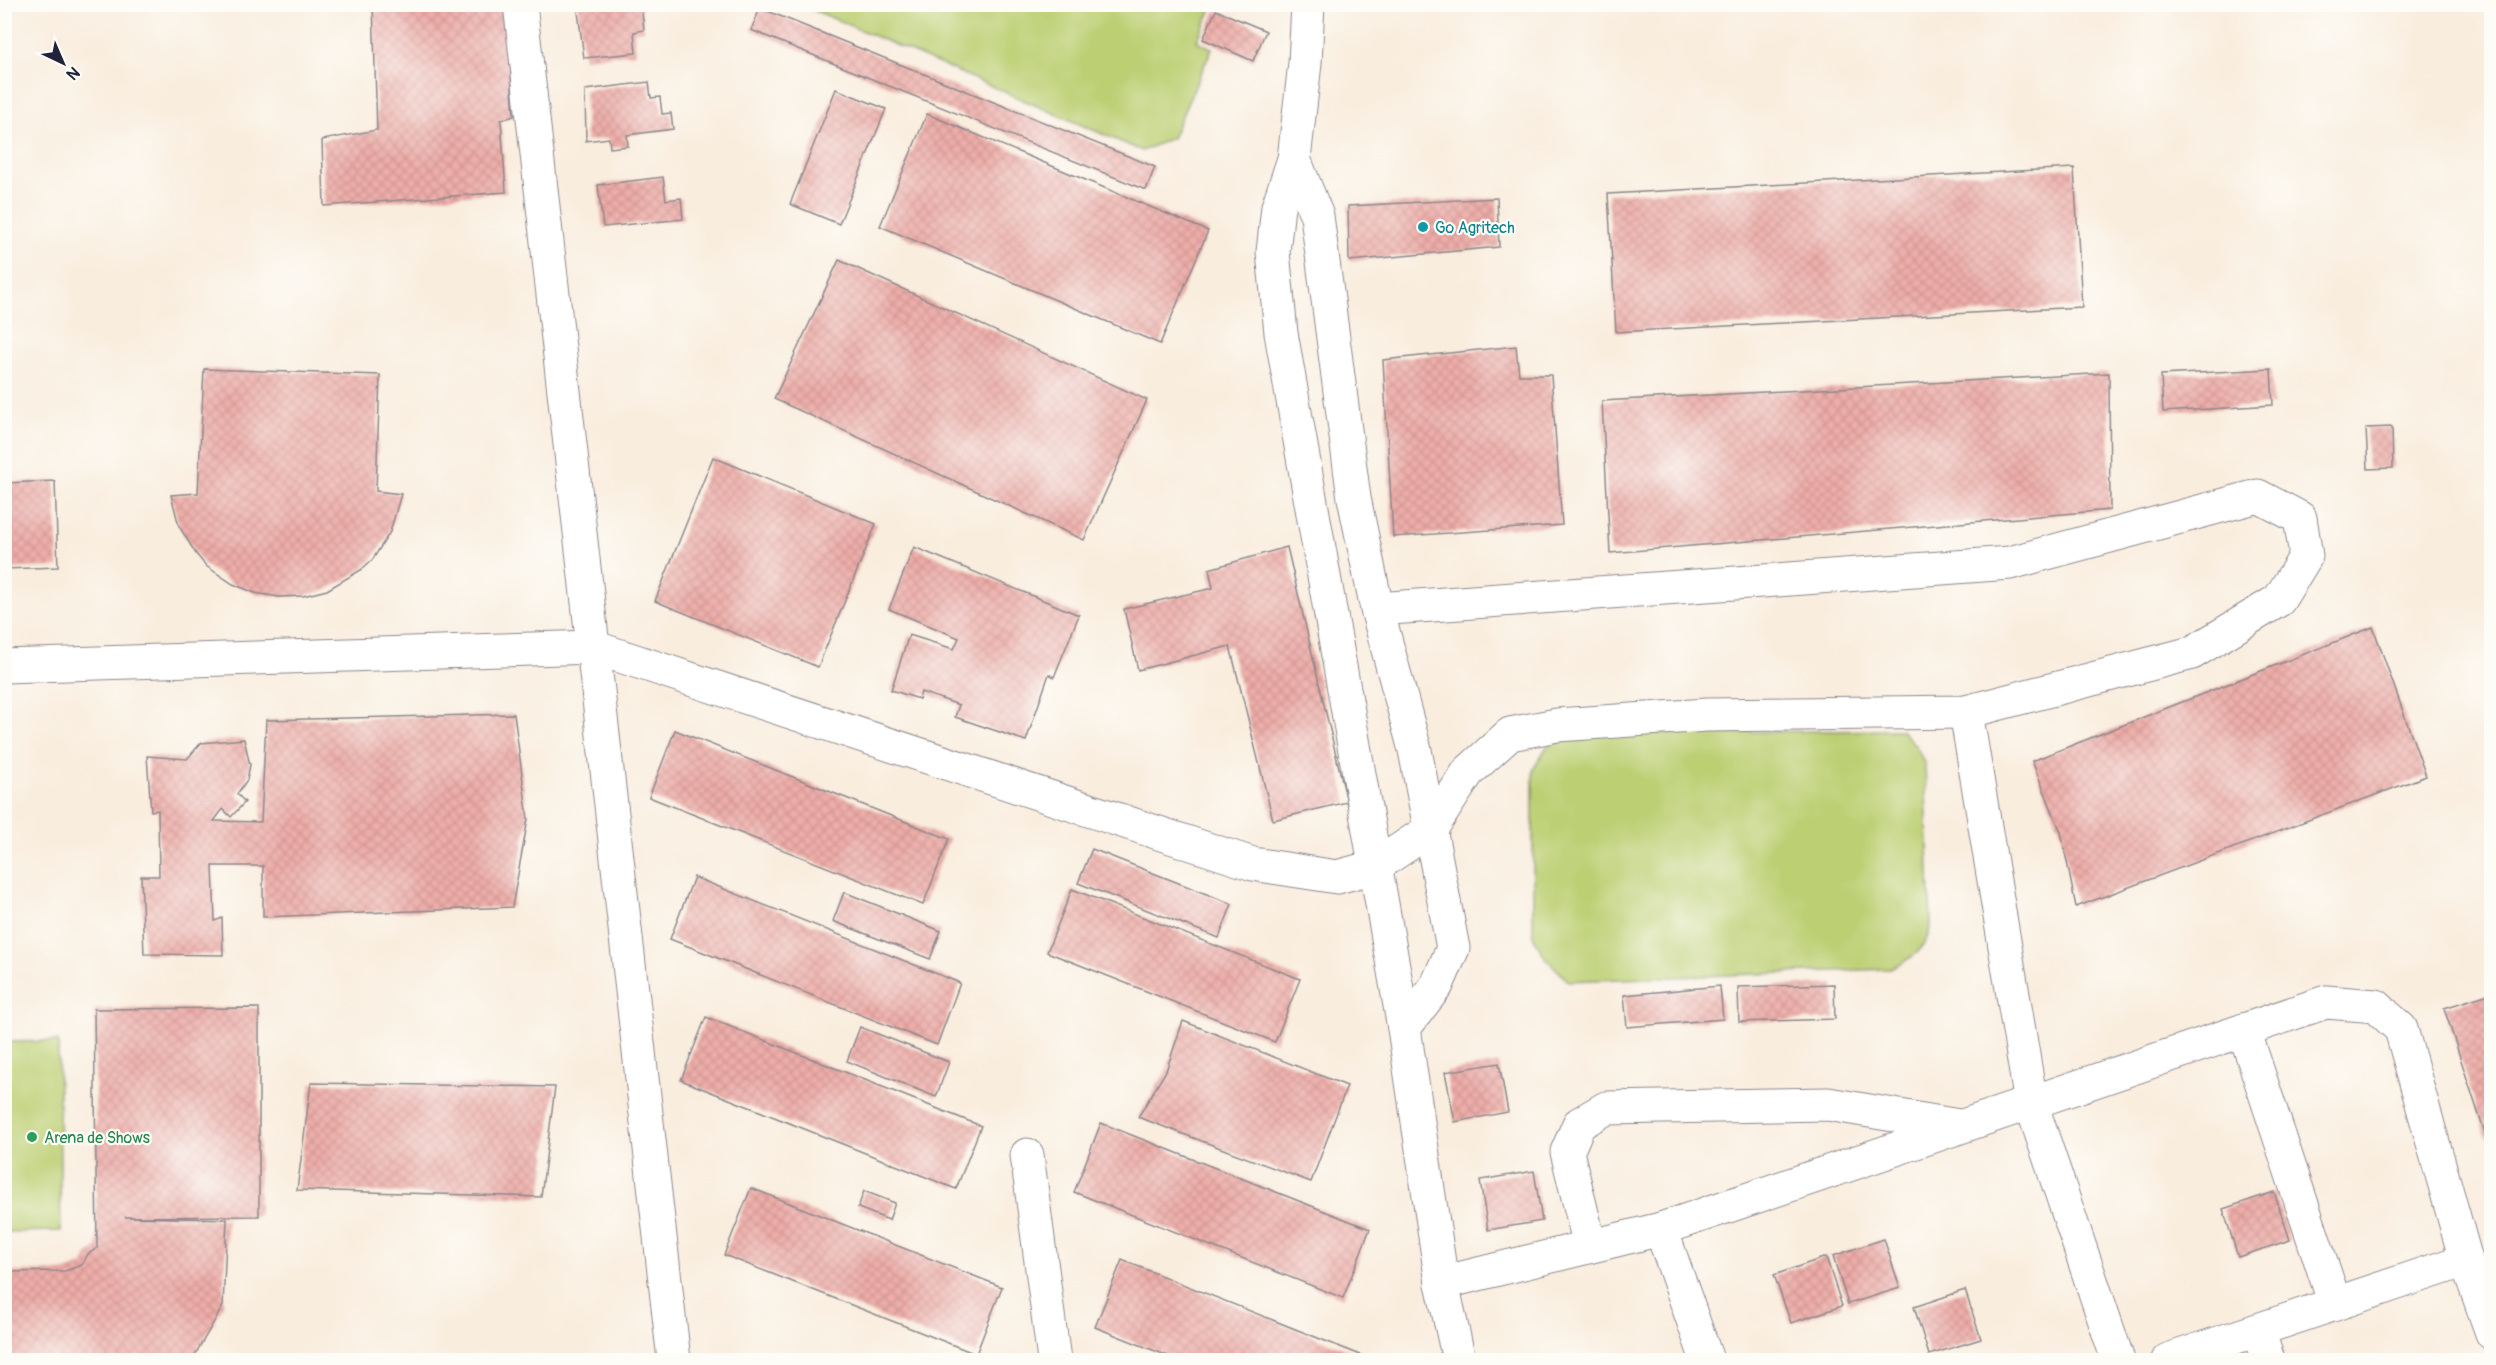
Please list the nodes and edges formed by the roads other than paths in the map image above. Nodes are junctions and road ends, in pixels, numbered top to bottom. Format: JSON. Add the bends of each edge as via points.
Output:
{"nodes":[{"id":1,"x":520,"y":4,"type":"edge"},
{"id":2,"x":1308,"y":4,"type":"edge"},
{"id":3,"x":1294,"y":159,"type":"junction"},
{"id":4,"x":1343,"y":414,"type":"junction"},
{"id":5,"x":1296,"y":419,"type":"junction"},
{"id":6,"x":1354,"y":498,"type":"junction"},
{"id":7,"x":1312,"y":507,"type":"junction"},
{"id":8,"x":1377,"y":609,"type":"junction"},
{"id":9,"x":593,"y":646,"type":"junction"},
{"id":10,"x":4,"y":666,"type":"edge"},
{"id":11,"x":1966,"y":712,"type":"junction"},
{"id":12,"x":1431,"y":828,"type":"junction"},
{"id":13,"x":1374,"y":867,"type":"junction"},
{"id":14,"x":1404,"y":1028,"type":"junction"},
{"id":15,"x":2244,"y":1030,"type":"junction"},
{"id":16,"x":2031,"y":1103,"type":"junction"},
{"id":17,"x":1962,"y":1126,"type":"junction"},
{"id":18,"x":1027,"y":1155,"type":"dead end"},
{"id":19,"x":1661,"y":1229,"type":"junction"},
{"id":20,"x":1590,"y":1246,"type":"junction"},
{"id":21,"x":2466,"y":1260,"type":"junction"},
{"id":22,"x":1442,"y":1283,"type":"junction"},
{"id":23,"x":2335,"y":1304,"type":"junction"},
{"id":24,"x":2492,"y":1334,"type":"edge"},
{"id":25,"x":2263,"y":1345,"type":"edge"},
{"id":26,"x":674,"y":1360,"type":"edge"},
{"id":27,"x":1054,"y":1360,"type":"edge"},
{"id":28,"x":1459,"y":1360,"type":"edge"},
{"id":29,"x":1707,"y":1360,"type":"edge"},
{"id":30,"x":2118,"y":1360,"type":"edge"},
{"id":31,"x":2168,"y":1360,"type":"edge"}],
"edges":[{"from":1,"to":9,"type":"lane"},
{"from":2,"to":3,"type":"lane"},
{"from":3,"to":4,"type":"lane","via":[[1317,216]]},
{"from":3,"to":5,"type":"lane","via":[[1278,207],[1273,252],[1281,333]]},
{"from":4,"to":5,"type":"lane"},
{"from":4,"to":6,"type":"lane"},
{"from":5,"to":7,"type":"lane"},
{"from":6,"to":7,"type":"lane"},
{"from":6,"to":8,"type":"lane"},
{"from":7,"to":13,"type":"lane"},
{"from":8,"to":11,"type":"lane","via":[[2010,563],[2258,496],[2300,518],[2306,556],[2279,600],[2192,653]]},
{"from":8,"to":12,"type":"lane","via":[[1415,750]]},
{"from":9,"to":10,"type":"lane"},
{"from":9,"to":13,"type":"lane","via":[[1253,864],[1336,877]]},
{"from":9,"to":26,"type":"lane"},
{"from":11,"to":12,"type":"lane","via":[[1707,715],[1557,725],[1510,734],[1468,772]]},
{"from":11,"to":16,"type":"lane"},
{"from":12,"to":13,"type":"lane"},
{"from":12,"to":14,"type":"lane","via":[[1453,948],[1437,985]]},
{"from":13,"to":14,"type":"lane"},
{"from":14,"to":22,"type":"lane"},
{"from":15,"to":16,"type":"lane"},
{"from":15,"to":21,"type":"lane","via":[[2326,1002],[2376,1006],[2401,1029]]},
{"from":15,"to":23,"type":"lane"},
{"from":16,"to":17,"type":"lane"},
{"from":16,"to":30,"type":"lane"},
{"from":17,"to":19,"type":"lane"},
{"from":17,"to":20,"type":"lane","via":[[1828,1104],[1606,1108],[1579,1124],[1567,1152]]},
{"from":18,"to":27,"type":"lane"},
{"from":19,"to":20,"type":"lane"},
{"from":19,"to":29,"type":"lane"},
{"from":20,"to":22,"type":"lane"},
{"from":21,"to":23,"type":"lane"},
{"from":21,"to":24,"type":"lane"},
{"from":22,"to":28,"type":"lane"},
{"from":23,"to":25,"type":"lane"},
{"from":25,"to":31,"type":"lane"}]}
